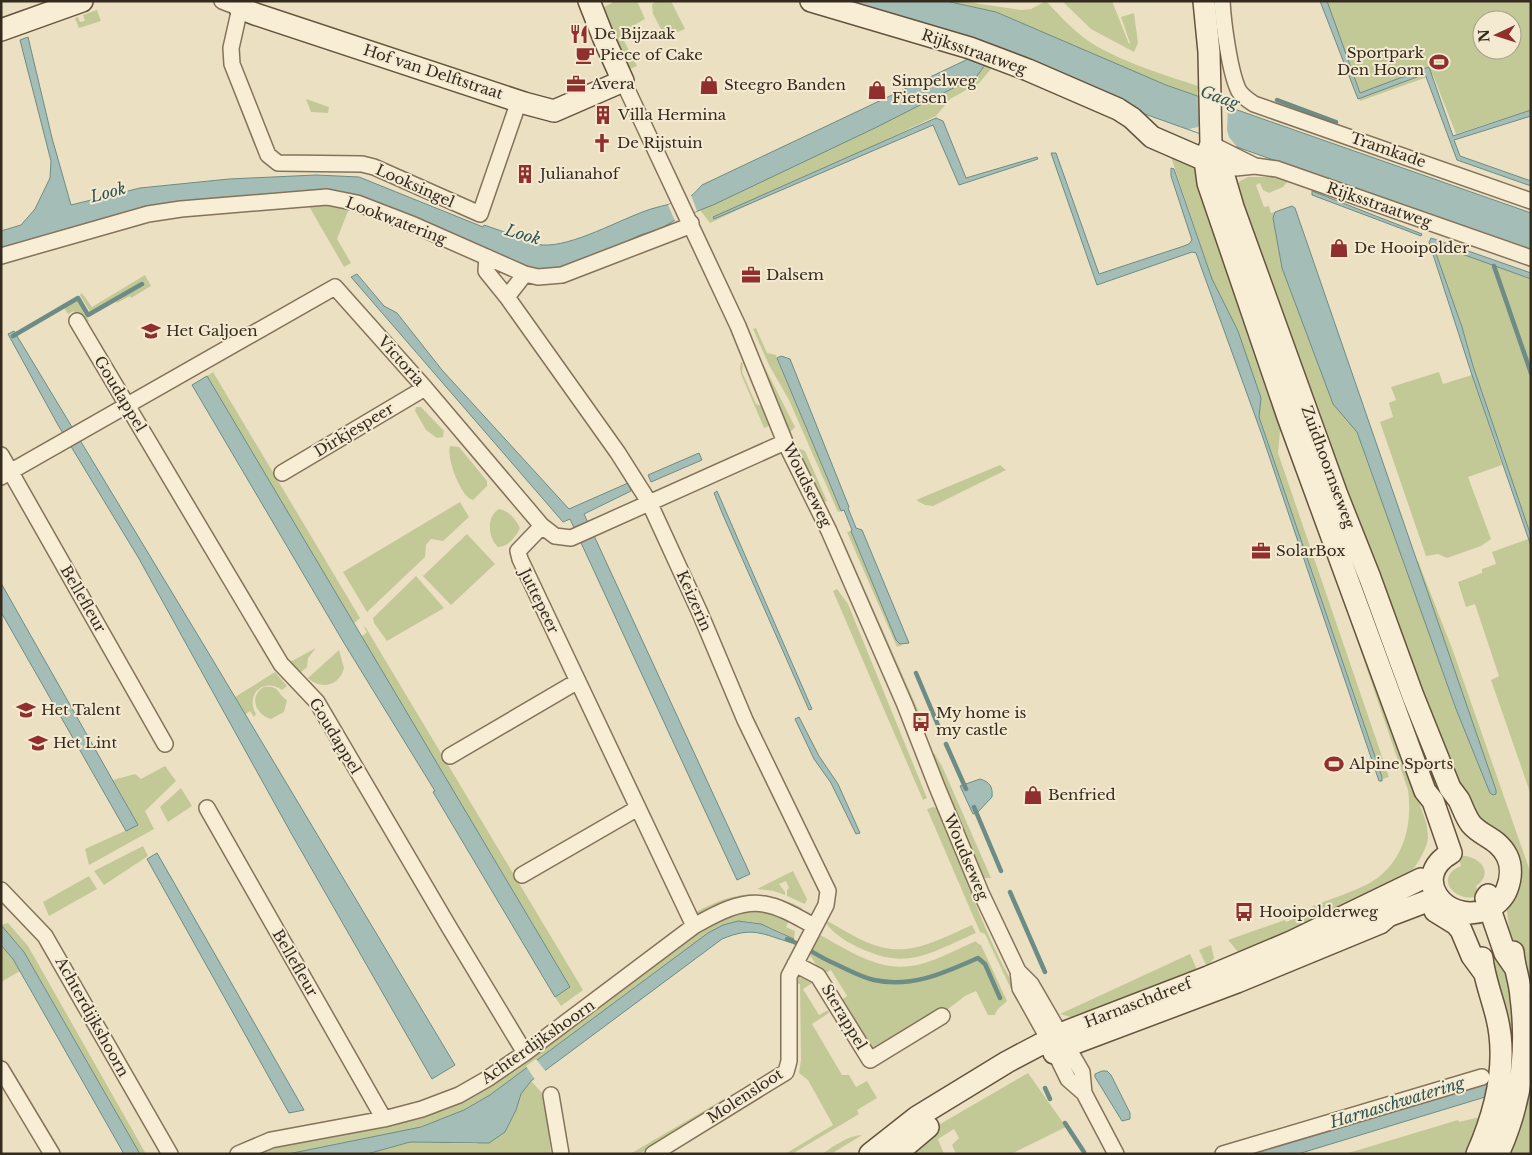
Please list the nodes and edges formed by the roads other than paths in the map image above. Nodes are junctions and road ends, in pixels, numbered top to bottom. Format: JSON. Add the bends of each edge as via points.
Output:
{"nodes":[{"id":1,"x":82,"y":1,"type":"edge"},
{"id":2,"x":589,"y":1,"type":"edge"},
{"id":3,"x":810,"y":1,"type":"edge"},
{"id":4,"x":233,"y":3,"type":"edge"},
{"id":5,"x":1208,"y":3,"type":"edge"},
{"id":6,"x":1,"y":30,"type":"edge"},
{"id":7,"x":623,"y":80,"type":"junction"},
{"id":8,"x":1245,"y":98,"type":"joint"},
{"id":9,"x":519,"y":101,"type":"junction"},
{"id":10,"x":1212,"y":151,"type":"junction"},
{"id":11,"x":1255,"y":166,"type":"junction"},
{"id":12,"x":1531,"y":201,"type":"edge"},
{"id":13,"x":689,"y":219,"type":"junction"},
{"id":14,"x":1,"y":256,"type":"edge"},
{"id":15,"x":487,"y":257,"type":"junction"},
{"id":16,"x":1531,"y":258,"type":"edge"},
{"id":17,"x":525,"y":274,"type":"junction"},
{"id":18,"x":507,"y":297,"type":"junction"},
{"id":19,"x":76,"y":321,"type":"dead end"},
{"id":20,"x":425,"y":388,"type":"junction"},
{"id":21,"x":127,"y":406,"type":"junction"},
{"id":22,"x":786,"y":442,"type":"junction"},
{"id":23,"x":1,"y":455,"type":"edge"},
{"id":24,"x":282,"y":473,"type":"dead end"},
{"id":25,"x":6,"y":475,"type":"edge"},
{"id":26,"x":649,"y":502,"type":"junction"},
{"id":27,"x":542,"y":526,"type":"junction"},
{"id":28,"x":578,"y":681,"type":"junction"},
{"id":29,"x":165,"y":744,"type":"dead end"},
{"id":30,"x":450,"y":756,"type":"dead end"},
{"id":31,"x":207,"y":808,"type":"dead end"},
{"id":32,"x":638,"y":808,"type":"junction"},
{"id":33,"x":1456,"y":839,"type":"junction"},
{"id":34,"x":522,"y":875,"type":"dead end"},
{"id":35,"x":1421,"y":879,"type":"junction"},
{"id":36,"x":1,"y":890,"type":"edge"},
{"id":37,"x":1493,"y":906,"type":"junction"},
{"id":38,"x":1442,"y":908,"type":"junction"},
{"id":39,"x":694,"y":926,"type":"junction"},
{"id":40,"x":812,"y":931,"type":"junction"},
{"id":41,"x":799,"y":957,"type":"junction"},
{"id":42,"x":942,"y":1016,"type":"dead end"},
{"id":43,"x":1058,"y":1043,"type":"junction"},
{"id":44,"x":525,"y":1053,"type":"junction"},
{"id":45,"x":1,"y":1069,"type":"edge"},
{"id":46,"x":1491,"y":1074,"type":"junction"},
{"id":47,"x":551,"y":1095,"type":"dead end"},
{"id":48,"x":384,"y":1119,"type":"junction"},
{"id":49,"x":52,"y":1154,"type":"edge"},
{"id":50,"x":170,"y":1154,"type":"edge"},
{"id":51,"x":238,"y":1154,"type":"edge"},
{"id":52,"x":561,"y":1154,"type":"edge"},
{"id":53,"x":653,"y":1154,"type":"edge"},
{"id":54,"x":870,"y":1154,"type":"edge"},
{"id":55,"x":896,"y":1154,"type":"edge"},
{"id":56,"x":1116,"y":1154,"type":"edge"},
{"id":57,"x":1223,"y":1154,"type":"edge"},
{"id":58,"x":1478,"y":1154,"type":"edge"},
{"id":59,"x":1498,"y":1154,"type":"edge"}],
"edges":[{"from":1,"to":6,"type":"main road"},
{"from":2,"to":7,"type":"main road","name":"Woudseweg"},
{"from":3,"to":10,"type":"main road","name":"Rijksstraatweg","via":[[980,52],[1118,109],[1152,137]]},
{"from":4,"to":9,"type":"main road","name":"Hof van Delftstraat","via":[[255,14]]},
{"from":4,"to":9,"type":"street","name":"Looksingel","via":[[232,64],[268,155],[278,164],[362,164],[480,214]]},
{"from":5,"to":8,"type":"street","name":"Zuidhoornseweg","via":[[1222,13],[1234,78]]},
{"from":5,"to":10,"type":"main road","name":"Zuidhoornseweg"},
{"from":7,"to":9,"type":"main road","name":"Hof van Delftstraat","via":[[554,111]]},
{"from":7,"to":13,"type":"street","name":"Woudseweg"},
{"from":8,"to":12,"type":"street","name":"Tramkade","via":[[1254,104]]},
{"from":10,"to":11,"type":"street","name":"Rijksstraatweg"},
{"from":10,"to":11,"type":"street","name":"Rijksstraatweg","via":[[1236,168]]},
{"from":10,"to":33,"type":"main road","name":"Zuidhoornseweg","via":[[1337,495],[1450,788]]},
{"from":10,"to":33,"type":"main road","name":"Zuidhoornseweg","via":[[1208,183],[1288,417],[1425,791]]},
{"from":11,"to":16,"type":"street","name":"Rijksstraatweg","via":[[1278,169]]},
{"from":13,"to":17,"type":"street","name":"Lookwatering","via":[[684,228],[562,275],[538,277]]},
{"from":13,"to":22,"type":"street","name":"Woudseweg"},
{"from":14,"to":15,"type":"street","name":"Lookwatering","via":[[148,214],[327,197],[357,203]]},
{"from":15,"to":17,"type":"street","name":"Lookwatering"},
{"from":15,"to":18,"type":"street","name":"Keizerin","via":[[486,270]]},
{"from":17,"to":18,"type":"street"},
{"from":18,"to":26,"type":"street","name":"Keizerin"},
{"from":19,"to":21,"type":"street","name":"Goudappel"},
{"from":20,"to":21,"type":"street","name":"Victoria","via":[[335,287]]},
{"from":20,"to":24,"type":"street","name":"Dirkjespeer"},
{"from":20,"to":27,"type":"street","name":"Victoria"},
{"from":21,"to":25,"type":"street","name":"Victoria"},
{"from":21,"to":44,"type":"street","name":"Goudappel","via":[[281,664],[317,702]]},
{"from":22,"to":26,"type":"street","name":"Victoria"},
{"from":22,"to":43,"type":"street","name":"Woudseweg","via":[[829,531],[910,718],[981,893],[1018,971],[1031,984]]},
{"from":23,"to":25,"type":"street","name":"Bellefleur"},
{"from":25,"to":29,"type":"street","name":"Bellefleur"},
{"from":26,"to":27,"type":"street","name":"Victoria","via":[[571,538],[555,536]]},
{"from":26,"to":40,"type":"street","name":"Keizerin","via":[[745,720],[828,891],[826,905]]},
{"from":27,"to":28,"type":"street","name":"Juttepeer","via":[[518,551]]},
{"from":28,"to":30,"type":"street"},
{"from":28,"to":32,"type":"street","name":"Juttepeer"},
{"from":31,"to":48,"type":"street","name":"Bellefleur"},
{"from":32,"to":34,"type":"street"},
{"from":32,"to":39,"type":"street","name":"Juttepeer"},
{"from":33,"to":35,"type":"main road","via":[[1424,864]]},
{"from":33,"to":37,"type":"main road","via":[[1483,845],[1495,855],[1499,872],[1497,884],[1486,898]]},
{"from":33,"to":38,"type":"main road","via":[[1451,853],[1433,872],[1433,886]]},
{"from":35,"to":38,"type":"main road"},
{"from":35,"to":43,"type":"main road","name":"Harnaschdreef","via":[[1291,942]]},
{"from":36,"to":50,"type":"street","name":"Achterdijkshoorn","via":[[46,936]]},
{"from":37,"to":38,"type":"main road","name":"Harnaschdreef","via":[[1475,913]]},
{"from":37,"to":59,"type":"main road","via":[[1513,949],[1524,1018],[1523,1064],[1516,1105]]},
{"from":38,"to":43,"type":"main road","name":"Harnaschdreef","via":[[1388,916],[1380,923],[1237,982]]},
{"from":38,"to":46,"type":"main road","via":[[1482,954],[1483,971],[1499,1026]]},
{"from":39,"to":40,"type":"street","name":"Achterdijkshoorn","via":[[722,911],[763,903],[786,911]]},
{"from":39,"to":44,"type":"street","name":"Achterdijkshoorn"},
{"from":40,"to":41,"type":"street","name":"Molensloot"},
{"from":41,"to":42,"type":"street","name":"Sterappel","via":[[818,976],[870,1060]]},
{"from":41,"to":53,"type":"street","name":"Molensloot","via":[[789,976],[789,1060],[786,1072]]},
{"from":43,"to":54,"type":"main road","name":"Harnaschdreef","via":[[1007,1062],[917,1117]]},
{"from":43,"to":55,"type":"main road","name":"Harnaschdreef","via":[[952,1110]]},
{"from":43,"to":56,"type":"street","name":"Woudseweg","via":[[1068,1079],[1084,1093]]},
{"from":44,"to":48,"type":"street","name":"Achterdijkshoorn","via":[[459,1095]]},
{"from":45,"to":49,"type":"street"},
{"from":46,"to":57,"type":"street"},
{"from":46,"to":58,"type":"main road","via":[[1493,1112]]},
{"from":47,"to":52,"type":"street"},
{"from":48,"to":51,"type":"street","name":"Achterdijkshoorn","via":[[271,1140]]}]}
